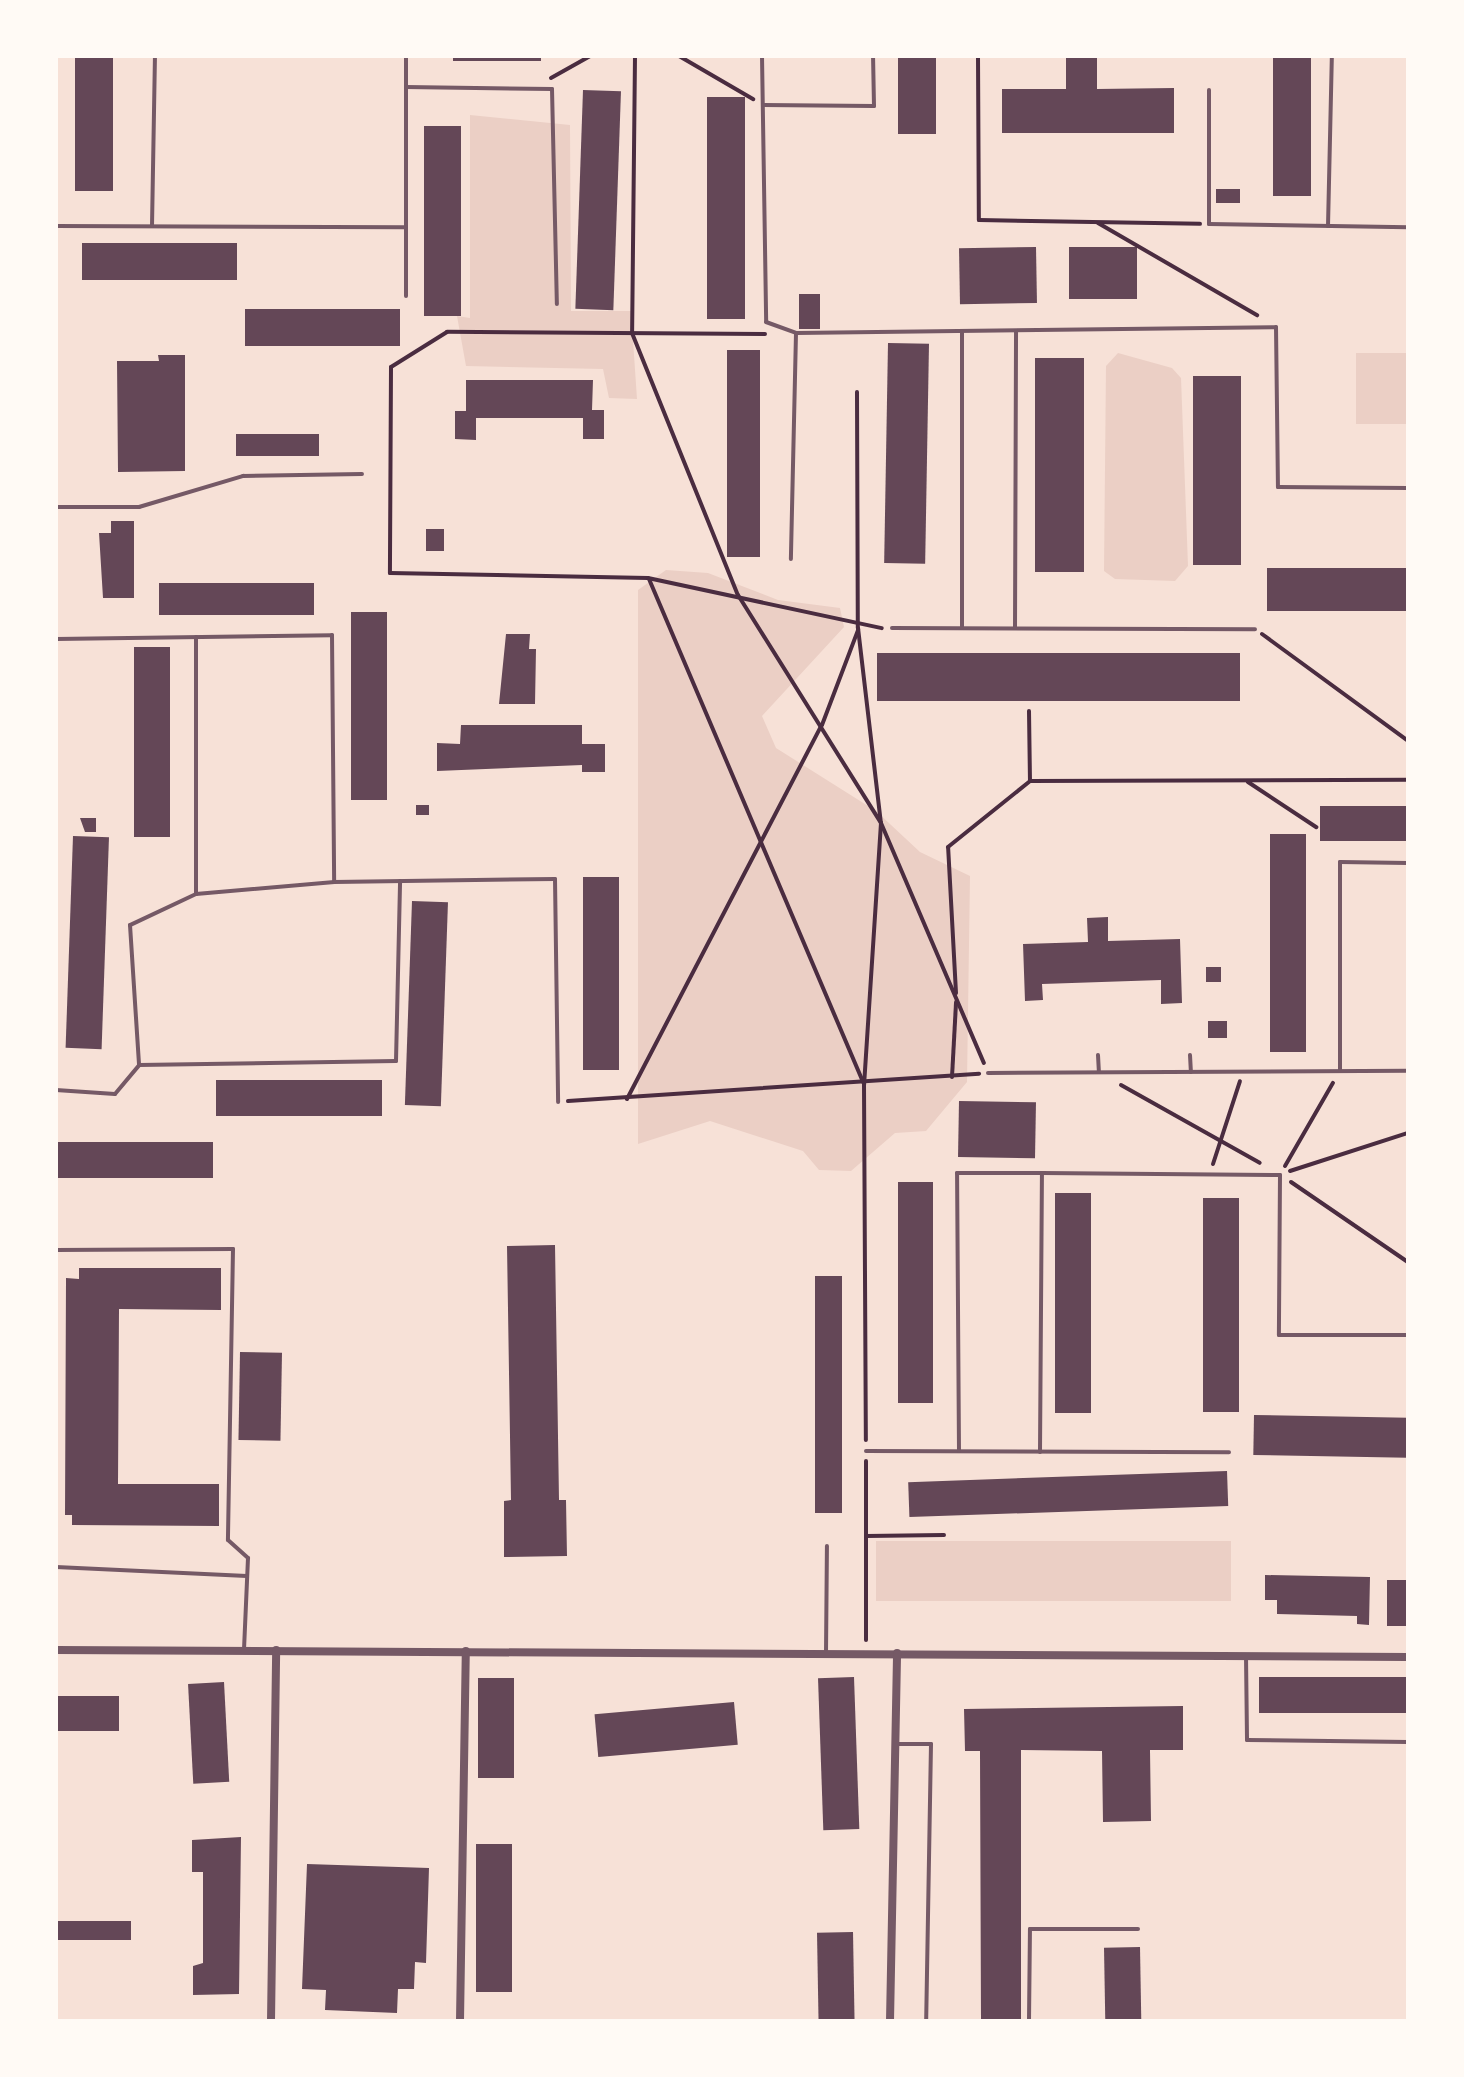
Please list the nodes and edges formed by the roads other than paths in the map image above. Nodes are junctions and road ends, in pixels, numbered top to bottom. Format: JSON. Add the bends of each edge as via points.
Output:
{"nodes":[{"id":1,"x":155,"y":56,"type":"edge"},
{"id":2,"x":406,"y":56,"type":"edge"},
{"id":3,"x":762,"y":56,"type":"edge"},
{"id":4,"x":873,"y":56,"type":"edge"},
{"id":5,"x":1332,"y":56,"type":"edge"},
{"id":6,"x":406,"y":87,"type":"junction"},
{"id":7,"x":1209,"y":90,"type":"dead end"},
{"id":8,"x":763,"y":105,"type":"junction"},
{"id":9,"x":56,"y":226,"type":"edge"},
{"id":10,"x":152,"y":226,"type":"junction"},
{"id":11,"x":1328,"y":226,"type":"junction"},
{"id":12,"x":406,"y":227,"type":"junction"},
{"id":13,"x":1408,"y":227,"type":"edge"},
{"id":14,"x":406,"y":296,"type":"dead end"},
{"id":15,"x":557,"y":304,"type":"dead end"},
{"id":16,"x":1016,"y":330,"type":"junction"},
{"id":17,"x":962,"y":331,"type":"junction"},
{"id":18,"x":796,"y":333,"type":"junction"},
{"id":19,"x":362,"y":474,"type":"dead end"},
{"id":20,"x":1408,"y":488,"type":"edge"},
{"id":21,"x":56,"y":507,"type":"edge"},
{"id":22,"x":791,"y":559,"type":"dead end"},
{"id":23,"x":892,"y":628,"type":"road end"},
{"id":24,"x":962,"y":628,"type":"junction"},
{"id":25,"x":1015,"y":628,"type":"junction"},
{"id":26,"x":1255,"y":629,"type":"road end"},
{"id":27,"x":196,"y":637,"type":"junction"},
{"id":28,"x":56,"y":639,"type":"edge"},
{"id":29,"x":1408,"y":863,"type":"edge"},
{"id":30,"x":400,"y":881,"type":"junction"},
{"id":31,"x":334,"y":882,"type":"junction"},
{"id":32,"x":196,"y":894,"type":"junction"},
{"id":33,"x":1098,"y":1055,"type":"dead end"},
{"id":34,"x":1190,"y":1055,"type":"dead end"},
{"id":35,"x":139,"y":1065,"type":"junction"},
{"id":36,"x":1340,"y":1071,"type":"junction"},
{"id":37,"x":1408,"y":1071,"type":"edge"},
{"id":38,"x":1099,"y":1072,"type":"junction"},
{"id":39,"x":1191,"y":1072,"type":"junction"},
{"id":40,"x":988,"y":1073,"type":"road end"},
{"id":41,"x":56,"y":1090,"type":"edge"},
{"id":42,"x":558,"y":1102,"type":"road end"},
{"id":43,"x":1042,"y":1173,"type":"junction"},
{"id":44,"x":56,"y":1250,"type":"edge"},
{"id":45,"x":1408,"y":1335,"type":"edge"},
{"id":46,"x":866,"y":1451,"type":"road end"},
{"id":47,"x":959,"y":1451,"type":"junction"},
{"id":48,"x":1040,"y":1452,"type":"junction"},
{"id":49,"x":1229,"y":1452,"type":"dead end"},
{"id":50,"x":827,"y":1546,"type":"dead end"},
{"id":51,"x":56,"y":1567,"type":"edge"},
{"id":52,"x":247,"y":1576,"type":"junction"},
{"id":53,"x":56,"y":1650,"type":"edge"},
{"id":54,"x":244,"y":1650,"type":"junction"},
{"id":55,"x":276,"y":1650,"type":"junction"},
{"id":56,"x":466,"y":1651,"type":"junction"},
{"id":57,"x":826,"y":1653,"type":"junction"},
{"id":58,"x":897,"y":1653,"type":"junction"},
{"id":59,"x":1246,"y":1656,"type":"junction"},
{"id":60,"x":1408,"y":1657,"type":"edge"},
{"id":61,"x":1408,"y":1742,"type":"edge"},
{"id":62,"x":895,"y":1744,"type":"junction"},
{"id":63,"x":1138,"y":1929,"type":"dead end"},
{"id":64,"x":271,"y":2021,"type":"edge"},
{"id":65,"x":460,"y":2021,"type":"edge"},
{"id":66,"x":890,"y":2021,"type":"edge"},
{"id":67,"x":926,"y":2021,"type":"edge"},
{"id":68,"x":1029,"y":2021,"type":"edge"}],
"edges":[{"from":1,"to":10,"type":"lane"},
{"from":2,"to":6,"type":"lane"},
{"from":3,"to":8,"type":"lane"},
{"from":4,"to":8,"type":"lane","via":[[874,106]]},
{"from":5,"to":11,"type":"lane"},
{"from":6,"to":12,"type":"lane"},
{"from":6,"to":15,"type":"lane","via":[[552,89]]},
{"from":7,"to":11,"type":"lane","via":[[1209,224]]},
{"from":8,"to":18,"type":"lane","via":[[766,322]]},
{"from":9,"to":10,"type":"lane"},
{"from":10,"to":12,"type":"lane"},
{"from":11,"to":13,"type":"lane"},
{"from":12,"to":14,"type":"lane"},
{"from":16,"to":17,"type":"lane"},
{"from":16,"to":20,"type":"lane","via":[[1276,327],[1278,487]]},
{"from":16,"to":25,"type":"lane"},
{"from":17,"to":18,"type":"lane"},
{"from":17,"to":24,"type":"lane"},
{"from":18,"to":22,"type":"lane"},
{"from":19,"to":21,"type":"lane","via":[[243,476],[139,507]]},
{"from":23,"to":24,"type":"lane"},
{"from":24,"to":25,"type":"lane"},
{"from":25,"to":26,"type":"lane"},
{"from":27,"to":28,"type":"lane"},
{"from":27,"to":31,"type":"lane","via":[[332,635]]},
{"from":27,"to":32,"type":"lane"},
{"from":29,"to":36,"type":"lane","via":[[1340,862]]},
{"from":30,"to":31,"type":"lane"},
{"from":30,"to":35,"type":"lane","via":[[396,1061]]},
{"from":30,"to":42,"type":"lane","via":[[555,879]]},
{"from":31,"to":32,"type":"lane"},
{"from":32,"to":35,"type":"lane","via":[[130,925]]},
{"from":33,"to":38,"type":"lane"},
{"from":34,"to":39,"type":"lane"},
{"from":35,"to":41,"type":"lane","via":[[115,1094]]},
{"from":36,"to":37,"type":"lane"},
{"from":36,"to":39,"type":"lane"},
{"from":38,"to":39,"type":"lane"},
{"from":38,"to":40,"type":"lane"},
{"from":43,"to":45,"type":"lane","via":[[1280,1175],[1279,1335]]},
{"from":43,"to":47,"type":"lane","via":[[957,1173]]},
{"from":43,"to":48,"type":"lane"},
{"from":44,"to":52,"type":"lane","via":[[233,1249],[228,1540],[248,1558]]},
{"from":46,"to":47,"type":"lane"},
{"from":47,"to":48,"type":"lane"},
{"from":48,"to":49,"type":"lane"},
{"from":50,"to":57,"type":"lane"},
{"from":51,"to":52,"type":"lane"},
{"from":52,"to":54,"type":"lane"},
{"from":53,"to":54,"type":"street"},
{"from":54,"to":55,"type":"street"},
{"from":55,"to":56,"type":"street"},
{"from":55,"to":64,"type":"street"},
{"from":56,"to":57,"type":"street"},
{"from":56,"to":65,"type":"street"},
{"from":57,"to":58,"type":"street"},
{"from":58,"to":59,"type":"street"},
{"from":58,"to":62,"type":"street"},
{"from":59,"to":60,"type":"street"},
{"from":59,"to":61,"type":"lane","via":[[1247,1740]]},
{"from":62,"to":66,"type":"street"},
{"from":62,"to":67,"type":"lane","via":[[931,1744]]},
{"from":63,"to":68,"type":"lane","via":[[1030,1929]]}]}
